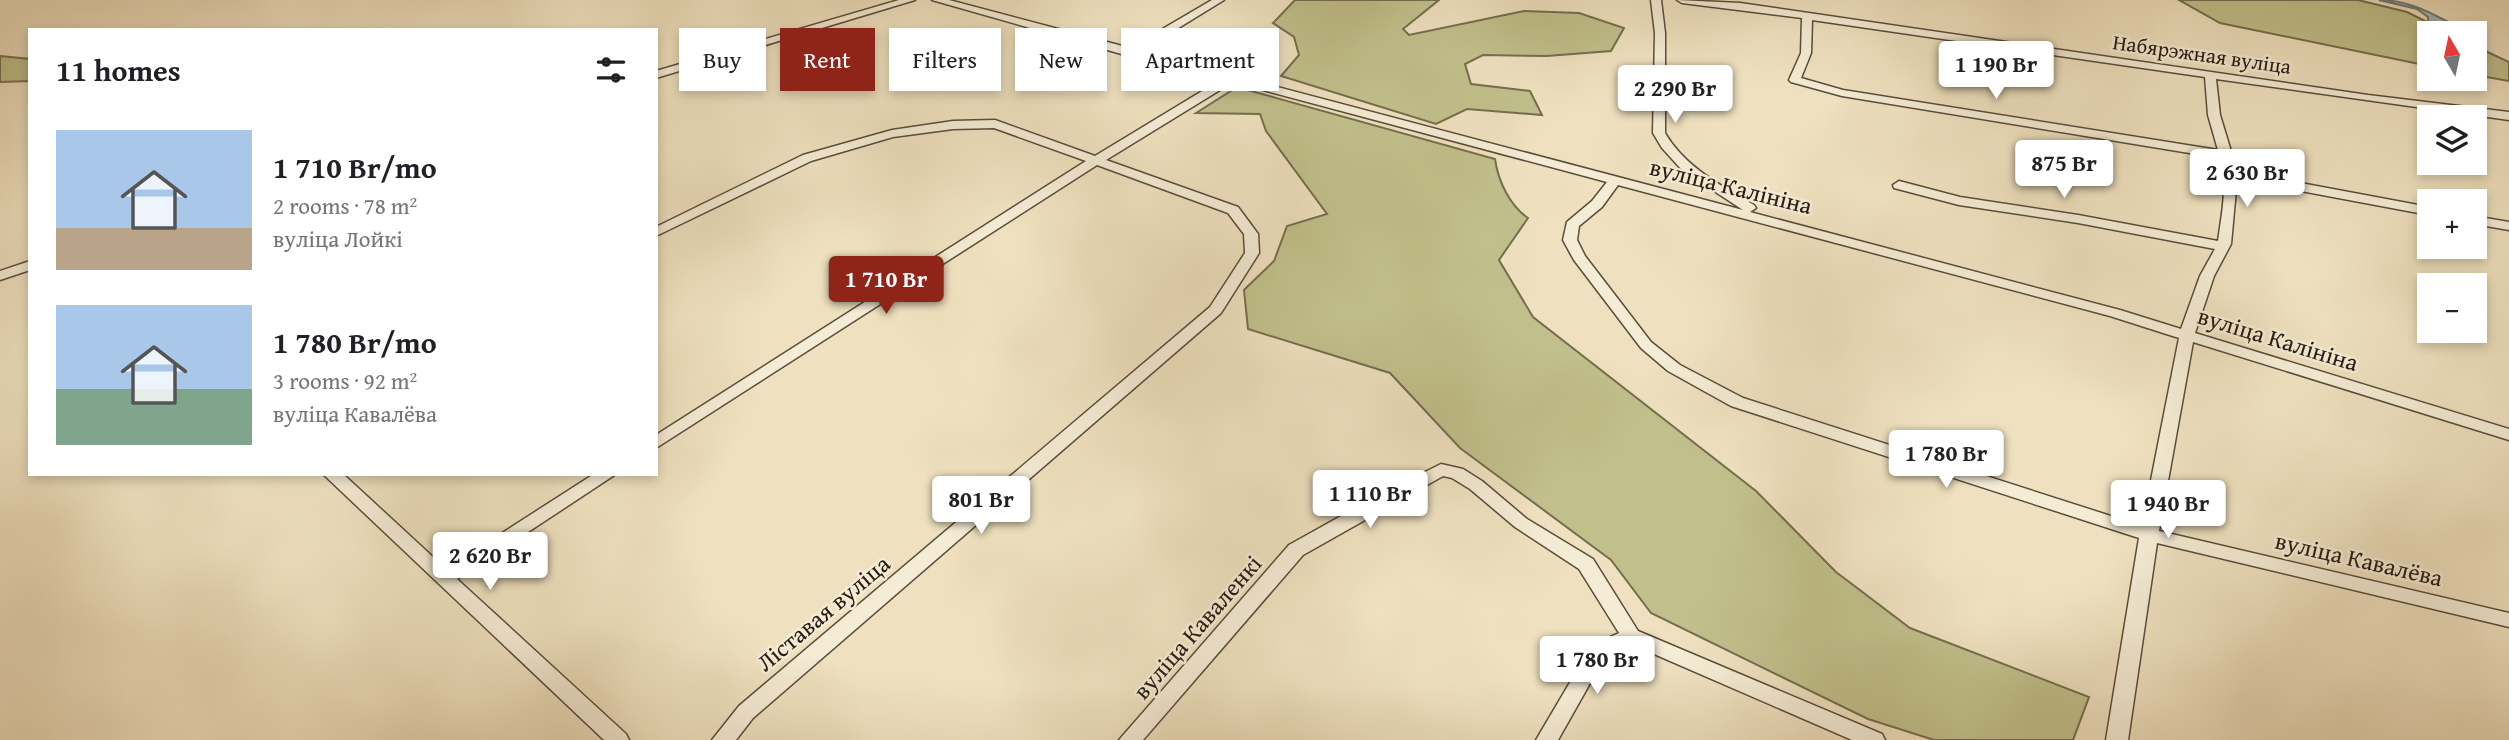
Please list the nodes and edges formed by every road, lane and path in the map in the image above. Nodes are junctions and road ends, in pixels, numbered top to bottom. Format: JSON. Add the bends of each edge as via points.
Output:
{"nodes":[{"id":1,"x":910,"y":0,"type":"edge"},
{"id":2,"x":937,"y":0,"type":"edge"},
{"id":3,"x":1219,"y":0,"type":"edge"},
{"id":4,"x":1656,"y":0,"type":"edge"},
{"id":5,"x":1682,"y":0,"type":"edge"},
{"id":6,"x":1807,"y":16,"type":"junction"},
{"id":7,"x":1171,"y":28,"type":"edge"},
{"id":8,"x":1121,"y":51,"type":"edge"},
{"id":9,"x":658,"y":74,"type":"edge"},
{"id":10,"x":2210,"y":75,"type":"junction"},
{"id":11,"x":1211,"y":91,"type":"edge"},
{"id":12,"x":1279,"y":91,"type":"edge"},
{"id":13,"x":2509,"y":116,"type":"edge"},
{"id":14,"x":2226,"y":155,"type":"junction"},
{"id":15,"x":1097,"y":160,"type":"junction"},
{"id":16,"x":2231,"y":174,"type":"junction"},
{"id":17,"x":1615,"y":180,"type":"junction"},
{"id":18,"x":1899,"y":185,"type":"dead end"},
{"id":19,"x":2417,"y":209,"type":"edge"},
{"id":20,"x":1763,"y":217,"type":"junction"},
{"id":21,"x":2487,"y":222,"type":"edge"},
{"id":22,"x":2509,"y":226,"type":"edge"},
{"id":23,"x":658,"y":231,"type":"edge"},
{"id":24,"x":2223,"y":246,"type":"junction"},
{"id":25,"x":28,"y":266,"type":"edge"},
{"id":26,"x":0,"y":276,"type":"edge"},
{"id":27,"x":2187,"y":334,"type":"junction"},
{"id":28,"x":2509,"y":435,"type":"edge"},
{"id":29,"x":658,"y":442,"type":"edge"},
{"id":30,"x":334,"y":476,"type":"edge"},
{"id":31,"x":604,"y":476,"type":"edge"},
{"id":32,"x":2149,"y":535,"type":"junction"},
{"id":33,"x":445,"y":578,"type":"junction"},
{"id":34,"x":2509,"y":620,"type":"edge"},
{"id":35,"x":1631,"y":636,"type":"junction"},
{"id":36,"x":618,"y":740,"type":"edge"},
{"id":37,"x":723,"y":740,"type":"edge"},
{"id":38,"x":1130,"y":740,"type":"edge"},
{"id":39,"x":1547,"y":740,"type":"edge"},
{"id":40,"x":1874,"y":740,"type":"edge"},
{"id":41,"x":2117,"y":740,"type":"edge"}],
"edges":[{"from":1,"to":9,"type":"street"},
{"from":2,"to":8,"type":"street","name":"вуліца Калініна"},
{"from":3,"to":7,"type":"street"},
{"from":4,"to":20,"type":"street","via":[[1658,120],[1665,146],[1679,162]]},
{"from":5,"to":6,"type":"street","name":"Набярэжная вуліца"},
{"from":6,"to":10,"type":"street","name":"Набярэжная вуліца"},
{"from":6,"to":14,"type":"street","via":[[1806,54],[1795,80],[1842,93]]},
{"from":10,"to":13,"type":"street","name":"Набярэжная вуліца"},
{"from":10,"to":14,"type":"street","via":[[2214,115]]},
{"from":11,"to":15,"type":"street"},
{"from":12,"to":17,"type":"street","name":"вуліца Калініна"},
{"from":14,"to":16,"type":"street"},
{"from":15,"to":23,"type":"street","name":"Ліставая вуліца","via":[[995,124],[892,134],[807,158]]},
{"from":15,"to":29,"type":"street"},
{"from":15,"to":37,"type":"street","name":"Ліставая вуліца","via":[[1233,210],[1251,234],[1252,253],[1216,310],[746,712]]},
{"from":16,"to":19,"type":"street"},
{"from":16,"to":24,"type":"street"},
{"from":17,"to":20,"type":"street","name":"вуліца Калініна"},
{"from":17,"to":32,"type":"street","name":"вуліца Кавалёва","via":[[1597,204],[1572,225],[1570,240],[1625,320],[1674,368],[1765,412]]},
{"from":18,"to":24,"type":"street","via":[[1959,201]]},
{"from":20,"to":27,"type":"street","name":"вуліца Калініна"},
{"from":21,"to":22,"type":"street"},
{"from":24,"to":27,"type":"street"},
{"from":25,"to":26,"type":"street"},
{"from":27,"to":28,"type":"street","name":"вуліца Калініна"},
{"from":27,"to":32,"type":"street"},
{"from":30,"to":33,"type":"street"},
{"from":31,"to":33,"type":"street"},
{"from":32,"to":34,"type":"street","name":"вуліца Кавалёва"},
{"from":32,"to":41,"type":"street"},
{"from":33,"to":36,"type":"street"},
{"from":35,"to":38,"type":"street","name":"вуліца Каваленкі","via":[[1586,564],[1521,523],[1458,473],[1441,470],[1296,551]]},
{"from":35,"to":39,"type":"street","via":[[1599,650]]},
{"from":35,"to":40,"type":"street"}]}
